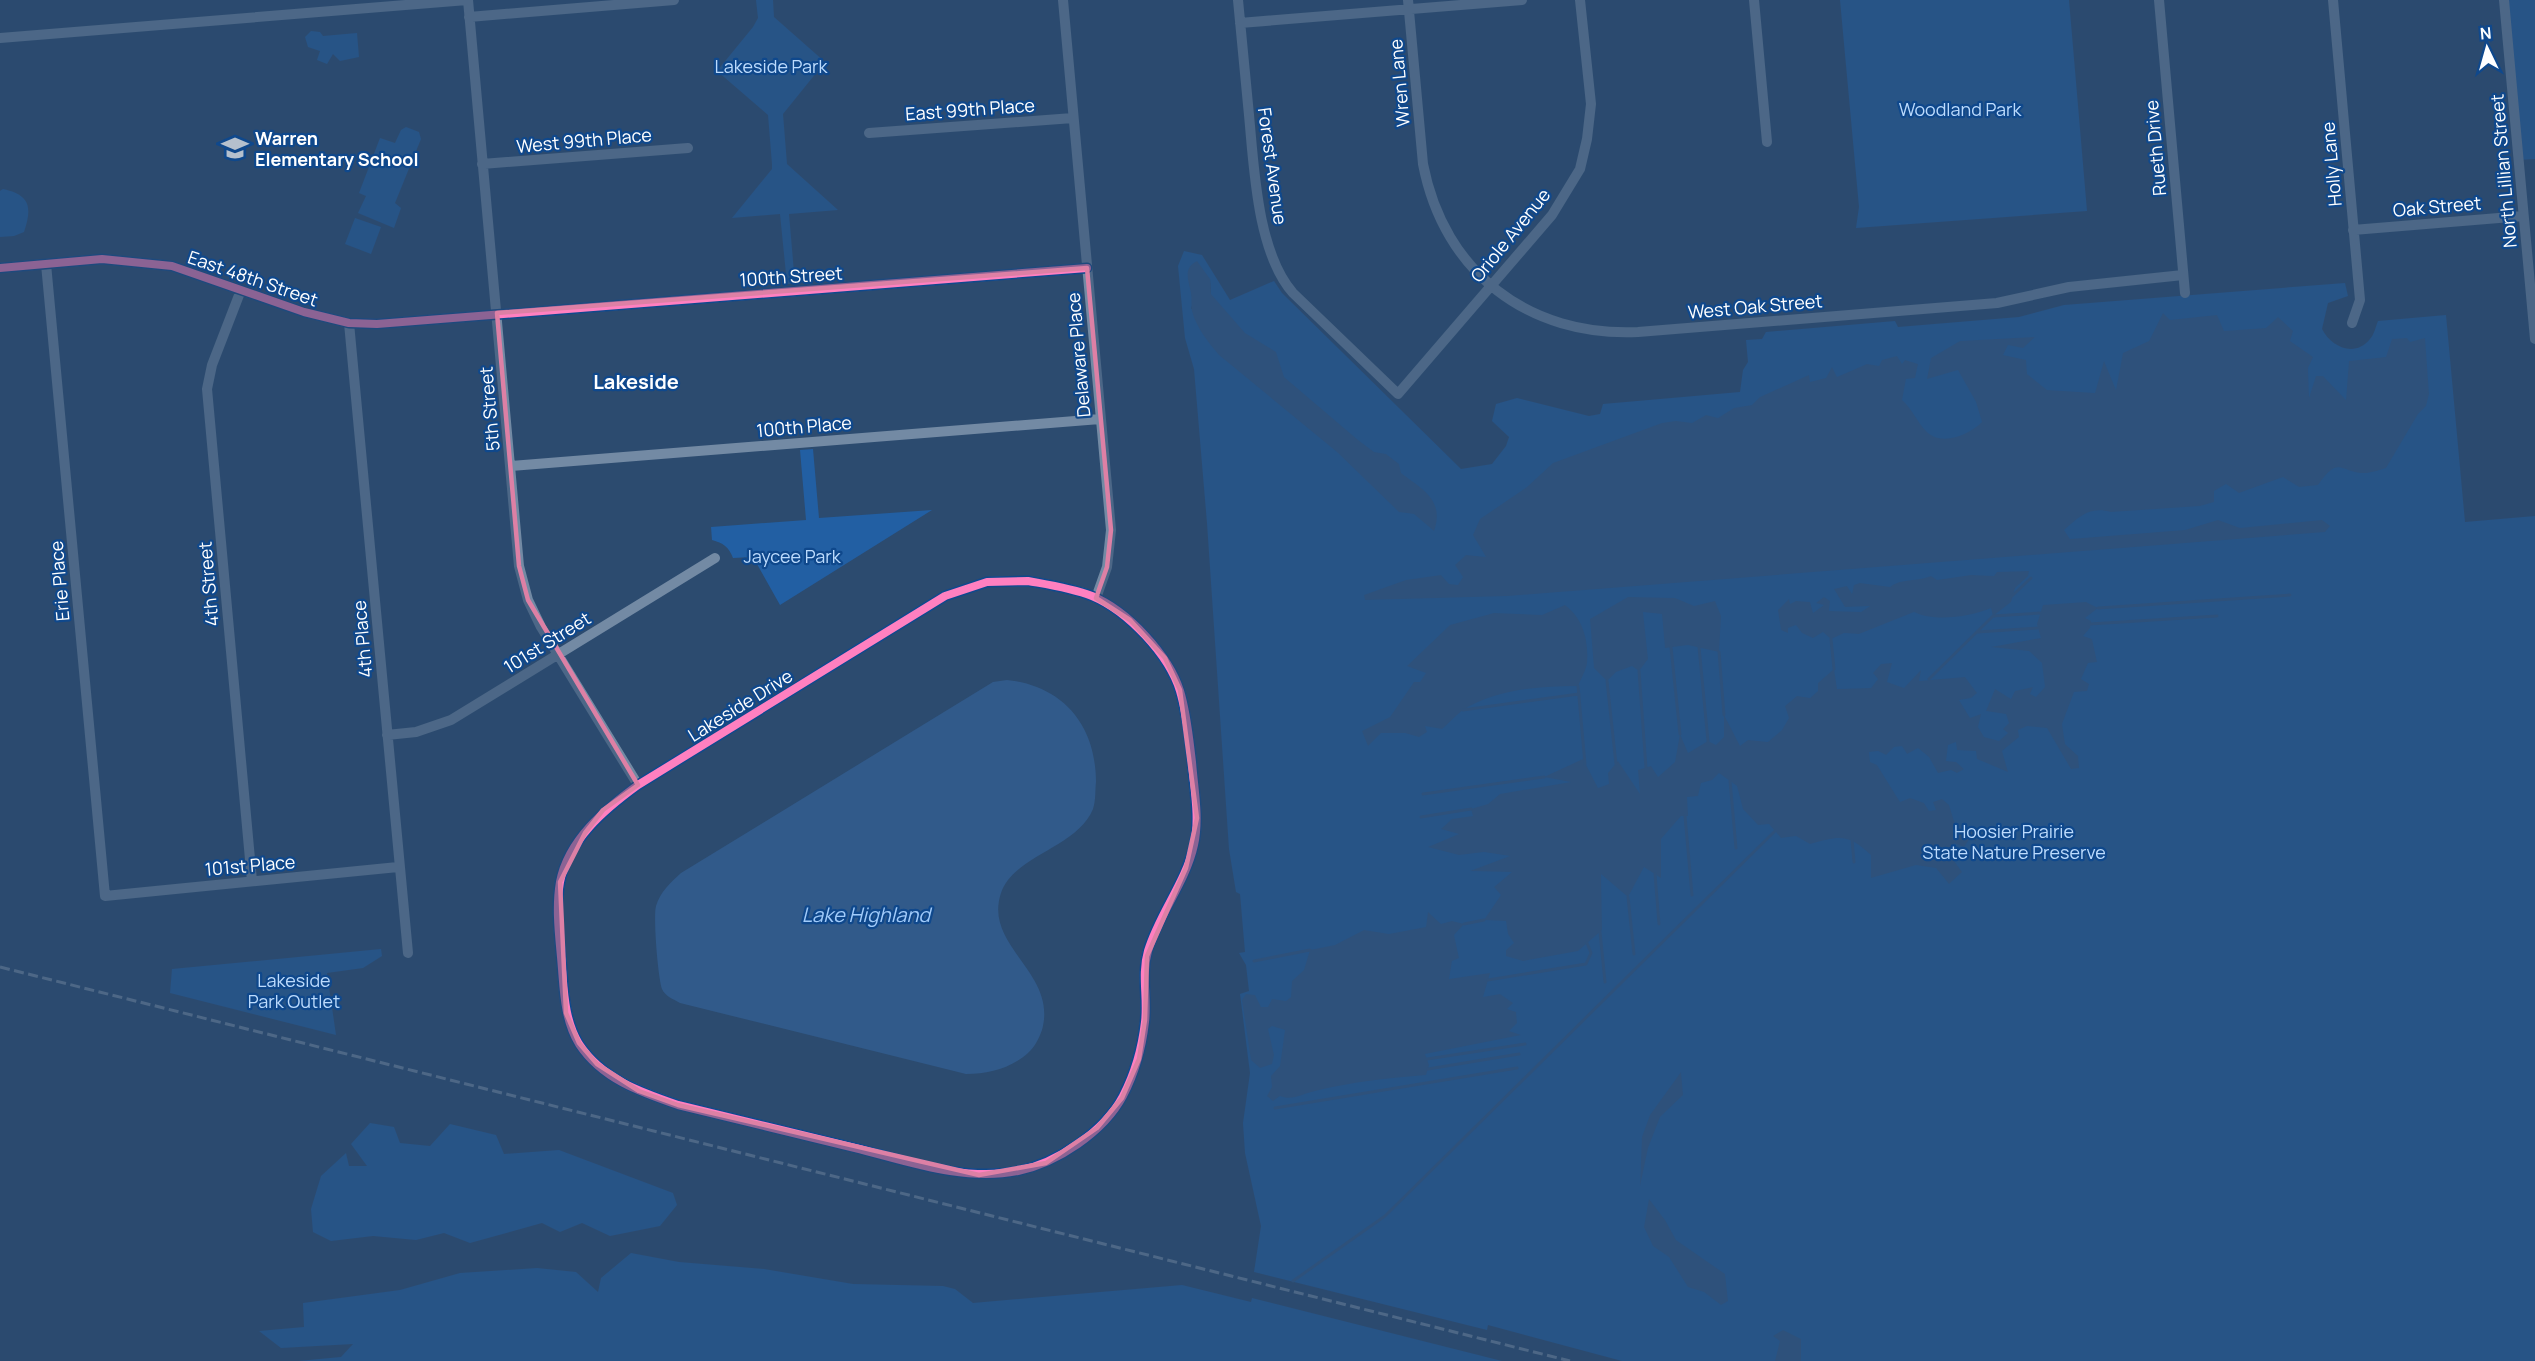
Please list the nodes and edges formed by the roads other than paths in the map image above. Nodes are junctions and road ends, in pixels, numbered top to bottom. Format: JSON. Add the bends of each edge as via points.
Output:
{"nodes":[{"id":1,"x":467,"y":0,"type":"edge"},
{"id":2,"x":674,"y":0,"type":"edge"},
{"id":3,"x":1064,"y":0,"type":"edge"},
{"id":4,"x":1238,"y":0,"type":"edge"},
{"id":5,"x":1522,"y":0,"type":"edge"},
{"id":6,"x":1580,"y":0,"type":"edge"},
{"id":7,"x":1754,"y":0,"type":"edge"},
{"id":8,"x":2159,"y":0,"type":"edge"},
{"id":9,"x":2332,"y":0,"type":"edge"},
{"id":10,"x":2504,"y":0,"type":"edge"},
{"id":11,"x":1408,"y":5,"type":"edge"},
{"id":12,"x":469,"y":17,"type":"junction"},
{"id":13,"x":1240,"y":23,"type":"junction"},
{"id":14,"x":0,"y":38,"type":"edge"},
{"id":15,"x":1073,"y":118,"type":"junction"},
{"id":16,"x":869,"y":133,"type":"dead end"},
{"id":17,"x":1767,"y":142,"type":"dead end"},
{"id":18,"x":688,"y":148,"type":"dead end"},
{"id":19,"x":1422,"y":153,"type":"joint"},
{"id":20,"x":482,"y":164,"type":"junction"},
{"id":21,"x":2523,"y":216,"type":"junction"},
{"id":22,"x":2353,"y":230,"type":"junction"},
{"id":23,"x":46,"y":264,"type":"junction"},
{"id":24,"x":0,"y":268,"type":"edge"},
{"id":25,"x":1087,"y":268,"type":"junction"},
{"id":26,"x":2183,"y":275,"type":"junction"},
{"id":27,"x":1490,"y":285,"type":"junction"},
{"id":28,"x":241,"y":290,"type":"junction"},
{"id":29,"x":2185,"y":293,"type":"dead end"},
{"id":30,"x":496,"y":313,"type":"junction"},
{"id":31,"x":349,"y":323,"type":"junction"},
{"id":32,"x":2352,"y":323,"type":"dead end"},
{"id":33,"x":2535,"y":339,"type":"edge"},
{"id":34,"x":1398,"y":394,"type":"joint"},
{"id":35,"x":1100,"y":419,"type":"junction"},
{"id":36,"x":511,"y":466,"type":"junction"},
{"id":37,"x":716,"y":558,"type":"dead end"},
{"id":38,"x":1095,"y":598,"type":"junction"},
{"id":39,"x":558,"y":655,"type":"junction"},
{"id":40,"x":387,"y":735,"type":"junction"},
{"id":41,"x":638,"y":785,"type":"junction"},
{"id":42,"x":398,"y":867,"type":"junction"},
{"id":43,"x":252,"y":881,"type":"junction"},
{"id":44,"x":105,"y":896,"type":"joint"},
{"id":45,"x":408,"y":952,"type":"dead end"}],
"edges":[{"from":1,"to":12,"type":"street","name":"5th Street"},
{"from":1,"to":14,"type":"street"},
{"from":2,"to":12,"type":"street"},
{"from":3,"to":15,"type":"street","name":"Delaware Place"},
{"from":4,"to":13,"type":"street","name":"Forest Avenue"},
{"from":5,"to":11,"type":"street"},
{"from":6,"to":27,"type":"street","name":"Oriole Avenue","via":[[1591,104],[1580,169],[1552,214]]},
{"from":7,"to":17,"type":"street"},
{"from":8,"to":26,"type":"street","name":"Rueth Drive"},
{"from":9,"to":22,"type":"street","name":"Holly Lane"},
{"from":10,"to":21,"type":"street","name":"North Lillian Street"},
{"from":11,"to":13,"type":"street"},
{"from":11,"to":19,"type":"street","name":"Wren Lane"},
{"from":12,"to":20,"type":"street","name":"5th Street"},
{"from":13,"to":34,"type":"street","name":"Forest Avenue","via":[[1257,194],[1274,258],[1293,292]]},
{"from":15,"to":16,"type":"street","name":"East 99th Place"},
{"from":15,"to":25,"type":"street","name":"Delaware Place"},
{"from":18,"to":20,"type":"street","name":"West 99th Place"},
{"from":19,"to":27,"type":"street","name":"West Oak Street","via":[[1428,186],[1442,222],[1462,255]]},
{"from":20,"to":30,"type":"street","name":"5th Street"},
{"from":21,"to":22,"type":"street","name":"Oak Street"},
{"from":21,"to":33,"type":"street","name":"North Lillian Street"},
{"from":22,"to":32,"type":"street","name":"Holly Lane","via":[[2360,300]]},
{"from":23,"to":24,"type":"street","name":"East 48th Street"},
{"from":23,"to":28,"type":"street","name":"East 48th Street","via":[[102,259],[152,263],[192,271]]},
{"from":23,"to":44,"type":"street","name":"Erie Place"},
{"from":25,"to":30,"type":"street","name":"100th Street"},
{"from":25,"to":35,"type":"street","name":"Delaware Place"},
{"from":26,"to":27,"type":"street","name":"West Oak Street","via":[[2069,286],[1997,303],[1626,333],[1589,331],[1548,320]]},
{"from":26,"to":29,"type":"street","name":"Rueth Drive"},
{"from":27,"to":34,"type":"street","name":"Oriole Avenue"},
{"from":28,"to":31,"type":"street","name":"East 48th Street"},
{"from":28,"to":43,"type":"street","name":"4th Street","via":[[212,365],[207,389]]},
{"from":30,"to":31,"type":"street","name":"East 48th Street","via":[[399,323]]},
{"from":30,"to":36,"type":"street","name":"5th Street"},
{"from":31,"to":40,"type":"street","name":"4th Place"},
{"from":35,"to":36,"type":"street","name":"100th Place"},
{"from":35,"to":38,"type":"street","name":"Delaware Place","via":[[1112,530],[1107,567]]},
{"from":36,"to":39,"type":"street","name":"5th Street","via":[[519,566],[528,600]]},
{"from":37,"to":39,"type":"street","name":"101st Street"},
{"from":38,"to":41,"type":"street","name":"Lakeside Drive","via":[[1064,587],[1028,581],[987,582],[945,596]]},
{"from":38,"to":41,"type":"street","name":"Lakeside Drive","via":[[1130,620],[1165,658],[1188,727],[1197,818],[1186,868],[1154,930],[1147,956],[1146,1020],[1138,1059],[1122,1098],[1097,1128],[1071,1149],[1046,1162],[1017,1171],[979,1174],[934,1167],[678,1104],[639,1091],[597,1064],[579,1043],[566,1012],[558,916],[560,882],[569,858],[603,810]]},
{"from":39,"to":40,"type":"street","name":"101st Street","via":[[451,720],[416,732]]},
{"from":39,"to":41,"type":"street","name":"5th Street"},
{"from":40,"to":42,"type":"street","name":"4th Place"},
{"from":42,"to":43,"type":"street","name":"101st Place"},
{"from":42,"to":45,"type":"street","name":"4th Place"},
{"from":43,"to":44,"type":"street","name":"101st Place"}]}
